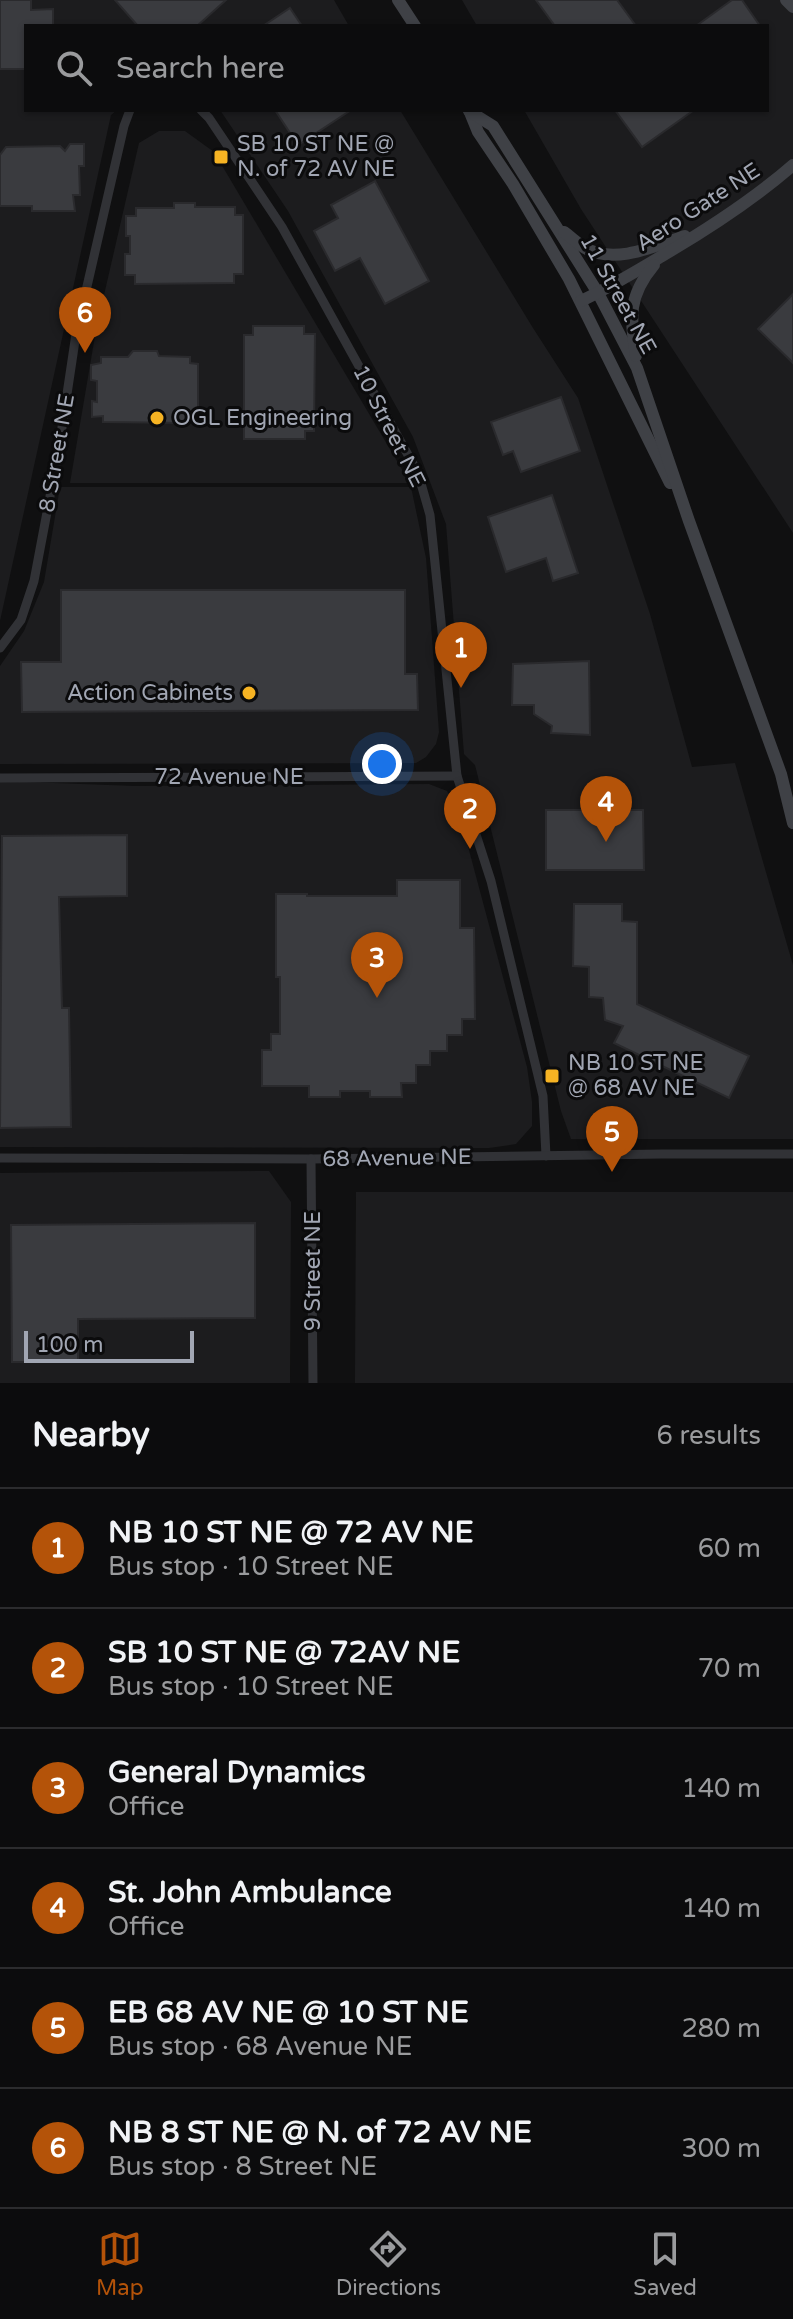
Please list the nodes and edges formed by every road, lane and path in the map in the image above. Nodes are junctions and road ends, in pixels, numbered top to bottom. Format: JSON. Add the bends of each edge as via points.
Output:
{"nodes":[{"id":1,"x":398,"y":0,"type":"edge"},
{"id":2,"x":786,"y":0,"type":"edge"},
{"id":3,"x":793,"y":7,"type":"edge"},
{"id":4,"x":414,"y":24,"type":"edge"},
{"id":5,"x":129,"y":112,"type":"edge"},
{"id":6,"x":203,"y":112,"type":"edge"},
{"id":7,"x":470,"y":112,"type":"edge"},
{"id":8,"x":472,"y":112,"type":"edge"},
{"id":9,"x":793,"y":165,"type":"edge"},
{"id":10,"x":714,"y":224,"type":"junction"},
{"id":11,"x":558,"y":227,"type":"junction"},
{"id":12,"x":661,"y":256,"type":"junction"},
{"id":13,"x":598,"y":293,"type":"junction"},
{"id":14,"x":581,"y":301,"type":"junction"},
{"id":15,"x":637,"y":368,"type":"junction"},
{"id":16,"x":689,"y":521,"type":"junction"},
{"id":17,"x":0,"y":648,"type":"edge"},
{"id":18,"x":457,"y":776,"type":"junction"},
{"id":19,"x":0,"y":778,"type":"edge"},
{"id":20,"x":793,"y":823,"type":"edge"},
{"id":21,"x":793,"y":1154,"type":"edge"},
{"id":22,"x":546,"y":1156,"type":"junction"},
{"id":23,"x":0,"y":1158,"type":"edge"},
{"id":24,"x":311,"y":1159,"type":"junction"},
{"id":25,"x":313,"y":1383,"type":"edge"}],
"edges":[{"from":1,"to":4,"type":"street"},
{"from":2,"to":3,"type":"street"},
{"from":5,"to":17,"type":"street","name":"8 Street NE","via":[[76,334],[34,581],[21,620]]},
{"from":6,"to":18,"type":"street","name":"10 Street NE","via":[[282,227],[418,473],[430,515]]},
{"from":7,"to":14,"type":"street","name":"11 Street NE"},
{"from":8,"to":11,"type":"street","name":"11 Street NE","via":[[493,126]]},
{"from":9,"to":10,"type":"street","name":"Aero Gate NE"},
{"from":10,"to":11,"type":"street","via":[[635,252],[605,255]]},
{"from":10,"to":12,"type":"street","name":"Aero Gate NE"},
{"from":11,"to":13,"type":"street","name":"11 Street NE"},
{"from":12,"to":13,"type":"street","name":"Aero Gate NE"},
{"from":12,"to":15,"type":"street","via":[[641,280],[633,301]]},
{"from":13,"to":14,"type":"street","name":"Aero Gate NE"},
{"from":13,"to":15,"type":"street","name":"11 Street NE"},
{"from":14,"to":16,"type":"street","name":"11 Street NE"},
{"from":15,"to":16,"type":"street","name":"11 Street NE"},
{"from":16,"to":20,"type":"street","name":"11 Street NE","via":[[781,774]]},
{"from":18,"to":19,"type":"street","name":"72 Avenue NE"},
{"from":18,"to":22,"type":"street","name":"10 Street NE","via":[[491,881],[543,1096]]},
{"from":21,"to":22,"type":"street","name":"68 Avenue NE"},
{"from":22,"to":24,"type":"street","name":"68 Avenue NE"},
{"from":23,"to":24,"type":"street","name":"68 Avenue NE"},
{"from":24,"to":25,"type":"street","name":"9 Street NE"}]}
